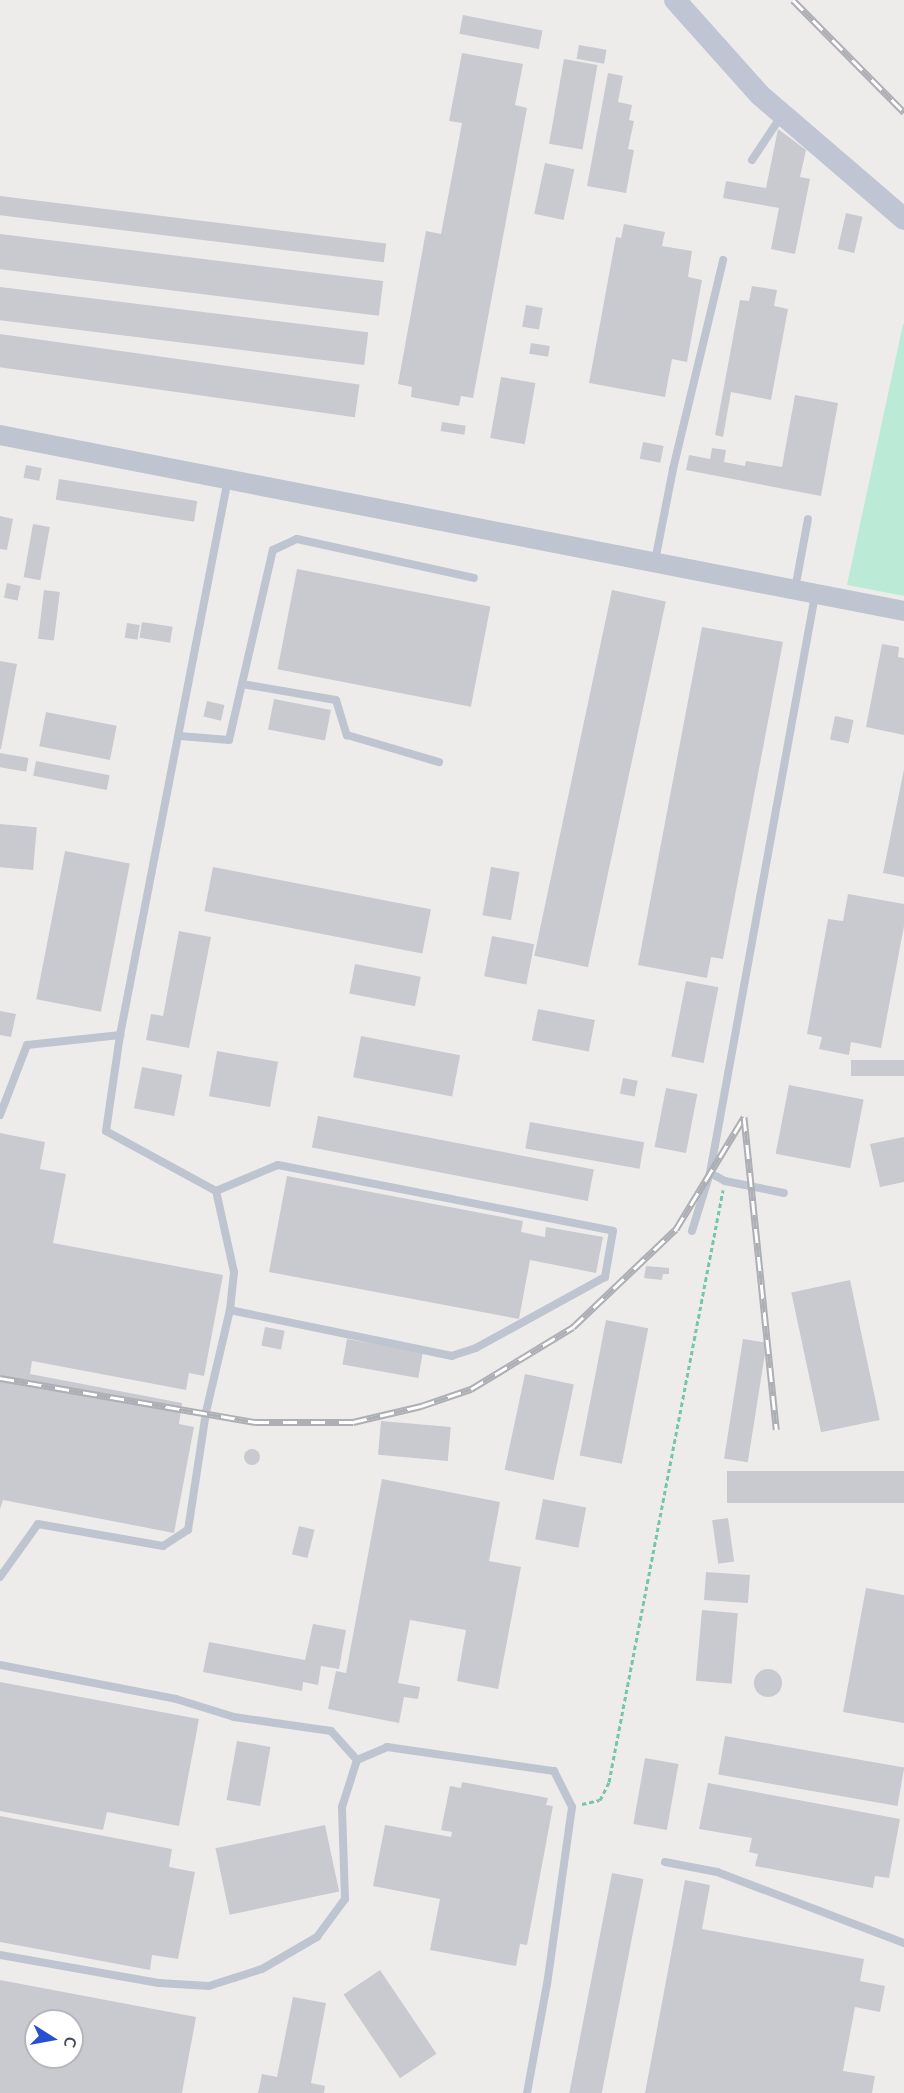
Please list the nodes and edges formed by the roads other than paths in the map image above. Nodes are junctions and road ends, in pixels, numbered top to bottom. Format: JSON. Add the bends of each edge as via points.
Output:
{"nodes":[{"id":1,"x":675,"y":0,"type":"edge"},
{"id":2,"x":783,"y":114,"type":"junction"},
{"id":3,"x":752,"y":160,"type":"dead end"},
{"id":4,"x":904,"y":219,"type":"edge"},
{"id":5,"x":723,"y":260,"type":"dead end"},
{"id":6,"x":0,"y":435,"type":"edge"},
{"id":7,"x":228,"y":478,"type":"junction"},
{"id":8,"x":808,"y":519,"type":"dead end"},
{"id":9,"x":655,"y":562,"type":"junction"},
{"id":10,"x":474,"y":578,"type":"dead end"},
{"id":11,"x":795,"y":590,"type":"junction"},
{"id":12,"x":815,"y":594,"type":"junction"},
{"id":13,"x":904,"y":611,"type":"edge"},
{"id":14,"x":242,"y":684,"type":"junction"},
{"id":15,"x":180,"y":736,"type":"junction"},
{"id":16,"x":439,"y":762,"type":"dead end"},
{"id":17,"x":120,"y":1035,"type":"junction"},
{"id":18,"x":0,"y":1115,"type":"edge"},
{"id":19,"x":710,"y":1173,"type":"junction"},
{"id":20,"x":216,"y":1191,"type":"junction"},
{"id":21,"x":784,"y":1193,"type":"dead end"},
{"id":22,"x":692,"y":1232,"type":"dead end"},
{"id":23,"x":230,"y":1310,"type":"junction"},
{"id":24,"x":0,"y":1577,"type":"edge"},
{"id":25,"x":0,"y":1665,"type":"edge"},
{"id":26,"x":357,"y":1760,"type":"junction"},
{"id":27,"x":664,"y":1862,"type":"dead end"},
{"id":28,"x":904,"y":1943,"type":"edge"},
{"id":29,"x":0,"y":1954,"type":"edge"},
{"id":30,"x":527,"y":2093,"type":"edge"}],
"edges":[{"from":1,"to":2,"type":"main road","via":[[717,50]]},
{"from":2,"to":3,"type":"lane"},
{"from":2,"to":4,"type":"main road"},
{"from":5,"to":9,"type":"lane"},
{"from":6,"to":7,"type":"street"},
{"from":7,"to":9,"type":"street"},
{"from":7,"to":15,"type":"lane"},
{"from":8,"to":11,"type":"lane"},
{"from":9,"to":11,"type":"street"},
{"from":10,"to":14,"type":"lane","via":[[297,539],[273,550]]},
{"from":11,"to":12,"type":"street"},
{"from":12,"to":13,"type":"street"},
{"from":12,"to":19,"type":"lane"},
{"from":14,"to":15,"type":"lane","via":[[229,740]]},
{"from":14,"to":16,"type":"lane","via":[[336,700],[347,735]]},
{"from":15,"to":17,"type":"lane"},
{"from":17,"to":18,"type":"lane","via":[[27,1045]]},
{"from":17,"to":20,"type":"lane","via":[[106,1131]]},
{"from":19,"to":21,"type":"lane","via":[[725,1181]]},
{"from":19,"to":22,"type":"lane"},
{"from":20,"to":23,"type":"lane","via":[[234,1272]]},
{"from":20,"to":23,"type":"lane","via":[[278,1165],[614,1231],[605,1277],[476,1348],[452,1356]]},
{"from":23,"to":24,"type":"lane","via":[[206,1412],[188,1530],[164,1546],[38,1524]]},
{"from":25,"to":26,"type":"lane","via":[[176,1699],[234,1717],[331,1731]]},
{"from":26,"to":29,"type":"lane","via":[[342,1807],[345,1899],[317,1937],[262,1969],[209,1986],[169,1984]]},
{"from":26,"to":30,"type":"lane","via":[[387,1747],[554,1772],[572,1807]]},
{"from":27,"to":28,"type":"lane","via":[[717,1872]]}]}
